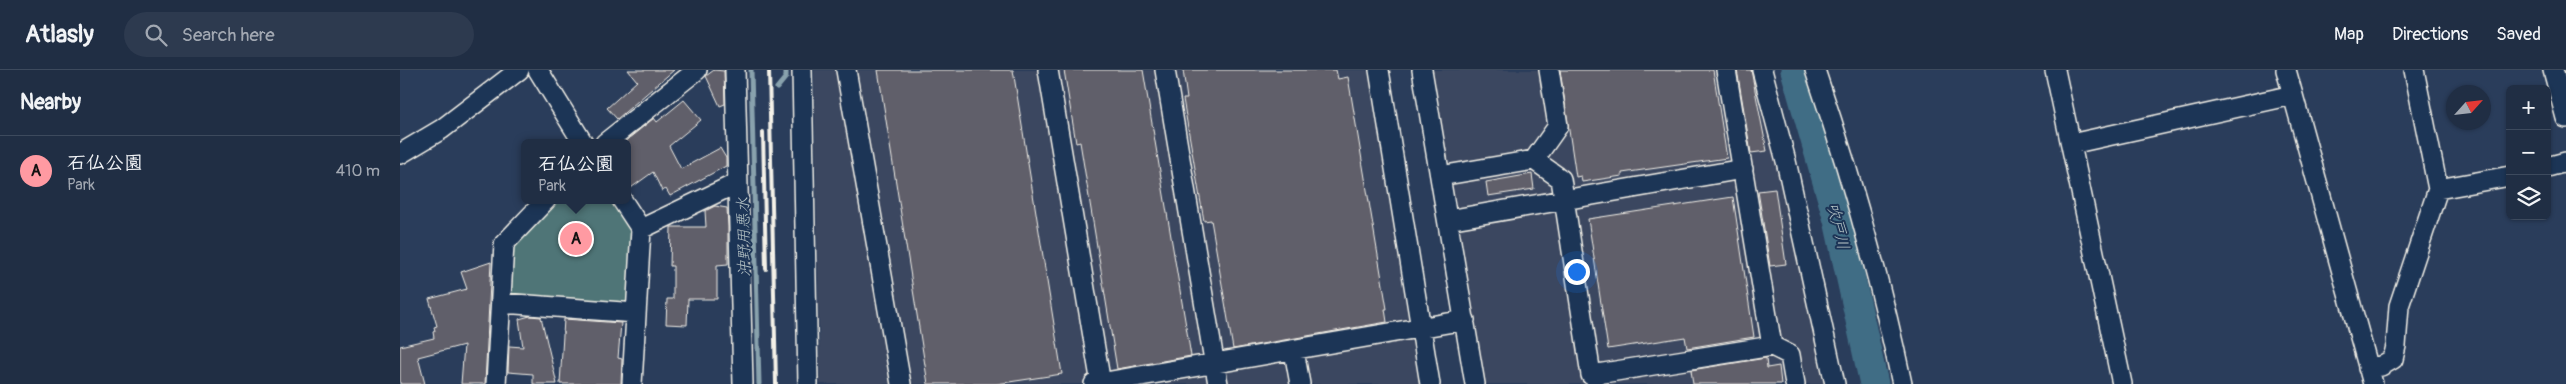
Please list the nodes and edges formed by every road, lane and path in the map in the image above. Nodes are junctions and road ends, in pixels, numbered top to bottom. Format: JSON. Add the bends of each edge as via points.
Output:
{"nodes":[{"id":1,"x":519,"y":70,"type":"edge"},
{"id":2,"x":538,"y":70,"type":"edge"},
{"id":3,"x":697,"y":70,"type":"edge"},
{"id":4,"x":735,"y":70,"type":"edge"},
{"id":5,"x":802,"y":70,"type":"edge"},
{"id":6,"x":846,"y":70,"type":"edge"},
{"id":7,"x":1048,"y":70,"type":"edge"},
{"id":8,"x":1165,"y":70,"type":"edge"},
{"id":9,"x":1380,"y":70,"type":"edge"},
{"id":10,"x":1422,"y":70,"type":"edge"},
{"id":11,"x":1549,"y":70,"type":"edge"},
{"id":12,"x":1726,"y":70,"type":"edge"},
{"id":13,"x":1762,"y":70,"type":"edge"},
{"id":14,"x":1815,"y":70,"type":"edge"},
{"id":15,"x":2055,"y":70,"type":"edge"},
{"id":16,"x":2286,"y":70,"type":"edge"},
{"id":17,"x":2414,"y":70,"type":"edge"},
{"id":18,"x":2553,"y":70,"type":"edge"},
{"id":19,"x":2560,"y":70,"type":"edge"},
{"id":20,"x":2566,"y":89,"type":"edge"},
{"id":21,"x":2293,"y":95,"type":"junction"},
{"id":22,"x":2566,"y":118,"type":"edge"},
{"id":23,"x":581,"y":139,"type":"edge"},
{"id":24,"x":610,"y":139,"type":"edge"},
{"id":25,"x":2071,"y":144,"type":"junction"},
{"id":26,"x":400,"y":154,"type":"edge"},
{"id":27,"x":1534,"y":160,"type":"junction"},
{"id":28,"x":2566,"y":162,"type":"edge"},
{"id":29,"x":2551,"y":165,"type":"edge"},
{"id":30,"x":1743,"y":169,"type":"junction"},
{"id":31,"x":1440,"y":176,"type":"junction"},
{"id":32,"x":2506,"y":177,"type":"edge"},
{"id":33,"x":737,"y":183,"type":"junction"},
{"id":34,"x":2438,"y":189,"type":"junction"},
{"id":35,"x":1565,"y":201,"type":"junction"},
{"id":36,"x":542,"y":204,"type":"edge"},
{"id":37,"x":625,"y":204,"type":"edge"},
{"id":38,"x":1448,"y":220,"type":"junction"},
{"id":39,"x":641,"y":229,"type":"junction"},
{"id":40,"x":502,"y":302,"type":"junction"},
{"id":41,"x":636,"y":313,"type":"junction"},
{"id":42,"x":1465,"y":320,"type":"junction"},
{"id":43,"x":1421,"y":328,"type":"junction"},
{"id":44,"x":1772,"y":346,"type":"junction"},
{"id":45,"x":1294,"y":351,"type":"junction"},
{"id":46,"x":1214,"y":364,"type":"junction"},
{"id":47,"x":2371,"y":376,"type":"edge"},
{"id":48,"x":496,"y":384,"type":"edge"},
{"id":49,"x":632,"y":384,"type":"edge"},
{"id":50,"x":744,"y":384,"type":"edge"},
{"id":51,"x":808,"y":384,"type":"edge"},
{"id":52,"x":901,"y":384,"type":"edge"},
{"id":53,"x":1098,"y":384,"type":"edge"},
{"id":54,"x":1218,"y":384,"type":"edge"},
{"id":55,"x":1300,"y":384,"type":"edge"},
{"id":56,"x":1430,"y":384,"type":"edge"},
{"id":57,"x":1475,"y":384,"type":"edge"},
{"id":58,"x":1795,"y":384,"type":"edge"},
{"id":59,"x":1836,"y":384,"type":"edge"},
{"id":60,"x":1902,"y":384,"type":"edge"},
{"id":61,"x":2122,"y":384,"type":"edge"}],
"edges":[{"from":1,"to":26,"type":"street","via":[[442,129]]},
{"from":2,"to":23,"type":"street"},
{"from":3,"to":24,"type":"street"},
{"from":4,"to":33,"type":"street"},
{"from":5,"to":51,"type":"street"},
{"from":6,"to":52,"type":"street"},
{"from":7,"to":53,"type":"street"},
{"from":8,"to":46,"type":"street"},
{"from":9,"to":43,"type":"street"},
{"from":10,"to":31,"type":"street"},
{"from":11,"to":27,"type":"street","via":[[1558,126]]},
{"from":12,"to":30,"type":"street"},
{"from":13,"to":59,"type":"street"},
{"from":14,"to":60,"type":"street","via":[[1841,147],[1888,313]]},
{"from":15,"to":25,"type":"street"},
{"from":16,"to":21,"type":"street"},
{"from":17,"to":34,"type":"street"},
{"from":18,"to":22,"type":"street"},
{"from":19,"to":20,"type":"street"},
{"from":21,"to":25,"type":"street"},
{"from":21,"to":47,"type":"street"},
{"from":25,"to":61,"type":"street"},
{"from":27,"to":31,"type":"street"},
{"from":27,"to":35,"type":"street","via":[[1561,179]]},
{"from":28,"to":29,"type":"street"},
{"from":30,"to":35,"type":"street"},
{"from":30,"to":44,"type":"street"},
{"from":31,"to":38,"type":"street"},
{"from":32,"to":34,"type":"street"},
{"from":33,"to":39,"type":"street"},
{"from":33,"to":50,"type":"street"},
{"from":34,"to":47,"type":"street","via":[[2399,306],[2393,359]]},
{"from":35,"to":38,"type":"street"},
{"from":35,"to":44,"type":"street","via":[[1591,375]]},
{"from":36,"to":40,"type":"street","via":[[504,244]]},
{"from":37,"to":39,"type":"street"},
{"from":38,"to":42,"type":"street"},
{"from":39,"to":41,"type":"street"},
{"from":40,"to":41,"type":"street"},
{"from":40,"to":48,"type":"street"},
{"from":41,"to":49,"type":"street"},
{"from":42,"to":43,"type":"street"},
{"from":42,"to":57,"type":"street"},
{"from":43,"to":45,"type":"street"},
{"from":43,"to":56,"type":"street"},
{"from":44,"to":58,"type":"street","via":[[1790,355]]},
{"from":45,"to":46,"type":"street"},
{"from":45,"to":55,"type":"street"},
{"from":46,"to":53,"type":"street"},
{"from":46,"to":54,"type":"street"}]}
